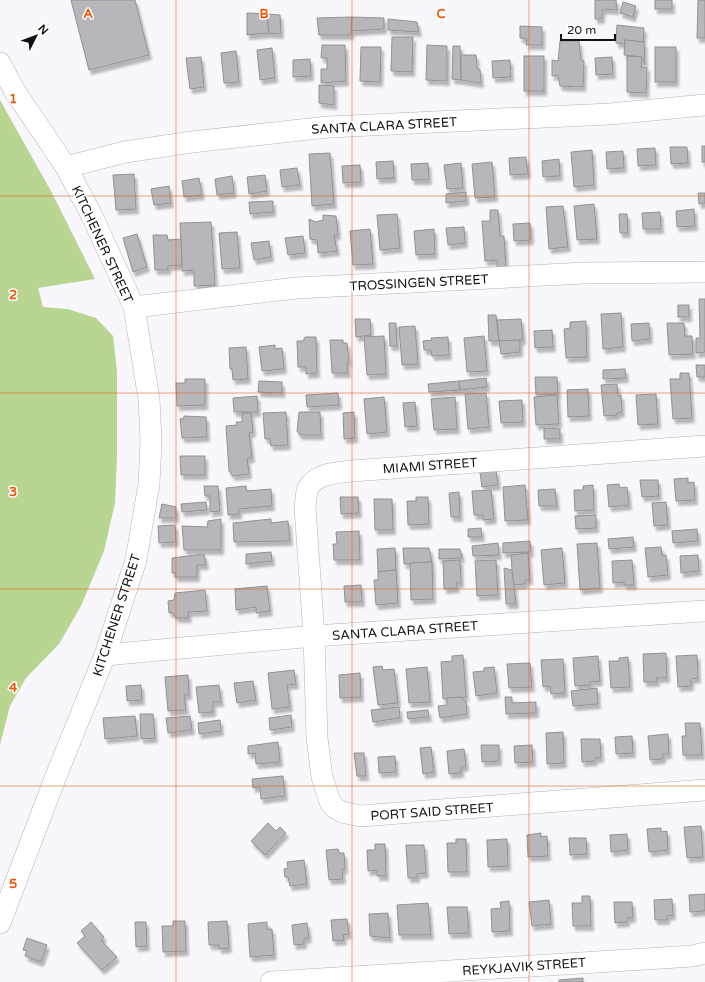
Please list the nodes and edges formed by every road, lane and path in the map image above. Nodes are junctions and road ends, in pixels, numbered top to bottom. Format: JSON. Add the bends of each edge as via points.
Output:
{"nodes":[{"id":1,"x":0,"y":63,"type":"edge"},
{"id":2,"x":705,"y":105,"type":"edge"},
{"id":3,"x":66,"y":167,"type":"junction"},
{"id":4,"x":705,"y":272,"type":"edge"},
{"id":5,"x":134,"y":307,"type":"junction"},
{"id":6,"x":705,"y":446,"type":"edge"},
{"id":7,"x":705,"y":610,"type":"edge"},
{"id":8,"x":314,"y":636,"type":"junction"},
{"id":9,"x":105,"y":655,"type":"junction"},
{"id":10,"x":705,"y":790,"type":"edge"},
{"id":11,"x":0,"y":923,"type":"edge"},
{"id":12,"x":705,"y":953,"type":"edge"},
{"id":13,"x":271,"y":982,"type":"edge"}],
"edges":[{"from":1,"to":3,"type":"street","name":"KITCHENER STREET","via":[[14,90]]},
{"from":2,"to":3,"type":"street","name":"SANTA CLARA STREET","via":[[610,114],[328,127],[125,152]]},
{"from":3,"to":5,"type":"street","name":"KITCHENER STREET"},
{"from":4,"to":5,"type":"street","name":"TROSSINGEN STREET","via":[[585,273],[297,288]]},
{"from":5,"to":9,"type":"street","name":"KITCHENER STREET","via":[[149,399],[150,484],[136,560]]},
{"from":6,"to":8,"type":"street","name":"MIAMI STREET","via":[[326,474],[308,488],[305,507]]},
{"from":7,"to":8,"type":"street","name":"SANTA CLARA STREET"},
{"from":8,"to":9,"type":"street","name":"SANTA CLARA STREET"},
{"from":8,"to":10,"type":"street","name":"PORT SAID STREET","via":[[320,761],[330,802],[342,812],[360,816]]},
{"from":9,"to":11,"type":"street","name":"KITCHENER STREET"},
{"from":12,"to":13,"type":"street","name":"REYKJAVIK STREET","via":[[693,956]]}]}
